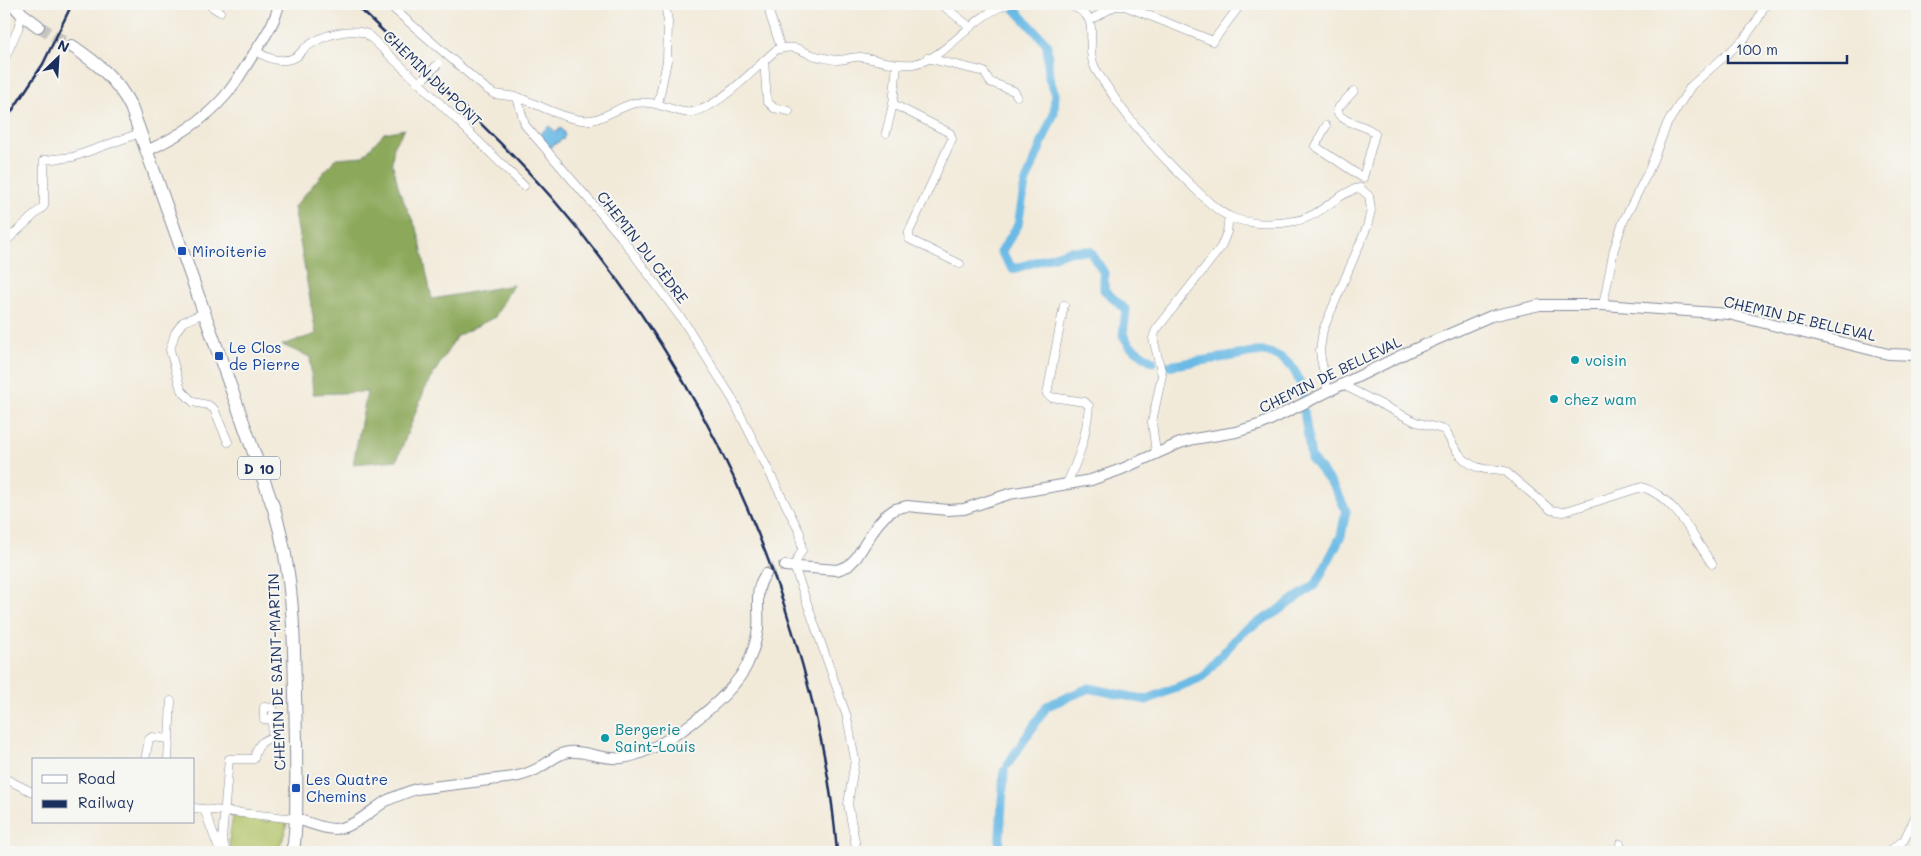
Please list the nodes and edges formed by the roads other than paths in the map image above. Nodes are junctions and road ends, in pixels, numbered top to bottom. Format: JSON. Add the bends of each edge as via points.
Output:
{"nodes":[{"id":1,"x":13,"y":4,"type":"edge"},
{"id":2,"x":208,"y":4,"type":"edge"},
{"id":3,"x":279,"y":4,"type":"edge"},
{"id":4,"x":388,"y":4,"type":"edge"},
{"id":5,"x":665,"y":4,"type":"edge"},
{"id":6,"x":769,"y":4,"type":"edge"},
{"id":7,"x":941,"y":4,"type":"edge"},
{"id":8,"x":1003,"y":4,"type":"edge"},
{"id":9,"x":1065,"y":4,"type":"edge"},
{"id":10,"x":1241,"y":4,"type":"edge"},
{"id":11,"x":1765,"y":4,"type":"edge"},
{"id":12,"x":1111,"y":6,"type":"edge"},
{"id":13,"x":220,"y":12,"type":"dead end"},
{"id":14,"x":22,"y":14,"type":"junction"},
{"id":15,"x":1090,"y":20,"type":"junction"},
{"id":16,"x":38,"y":26,"type":"tunnel mouth"},
{"id":17,"x":970,"y":27,"type":"junction"},
{"id":18,"x":72,"y":46,"type":"tunnel mouth"},
{"id":19,"x":781,"y":48,"type":"junction"},
{"id":20,"x":256,"y":51,"type":"junction"},
{"id":21,"x":446,"y":55,"type":"junction"},
{"id":22,"x":927,"y":58,"type":"junction"},
{"id":23,"x":4,"y":60,"type":"edge"},
{"id":24,"x":764,"y":60,"type":"junction"},
{"id":25,"x":897,"y":65,"type":"junction"},
{"id":26,"x":422,"y":81,"type":"junction"},
{"id":27,"x":1354,"y":91,"type":"dead end"},
{"id":28,"x":1017,"y":96,"type":"dead end"},
{"id":29,"x":517,"y":97,"type":"junction"},
{"id":30,"x":658,"y":104,"type":"junction"},
{"id":31,"x":892,"y":104,"type":"junction"},
{"id":32,"x":789,"y":111,"type":"dead end"},
{"id":33,"x":1326,"y":126,"type":"dead end"},
{"id":34,"x":140,"y":133,"type":"junction"},
{"id":35,"x":886,"y":133,"type":"dead end"},
{"id":36,"x":147,"y":151,"type":"junction"},
{"id":37,"x":524,"y":186,"type":"dead end"},
{"id":38,"x":1229,"y":216,"type":"junction"},
{"id":39,"x":4,"y":243,"type":"edge"},
{"id":40,"x":960,"y":264,"type":"dead end"},
{"id":41,"x":1603,"y":305,"type":"junction"},
{"id":42,"x":1064,"y":306,"type":"dead end"},
{"id":43,"x":204,"y":313,"type":"junction"},
{"id":44,"x":1917,"y":355,"type":"edge"},
{"id":45,"x":1344,"y":385,"type":"junction"},
{"id":46,"x":1328,"y":392,"type":"junction"},
{"id":47,"x":228,"y":442,"type":"dead end"},
{"id":48,"x":1156,"y":453,"type":"junction"},
{"id":49,"x":1066,"y":485,"type":"junction"},
{"id":50,"x":1712,"y":564,"type":"dead end"},
{"id":51,"x":790,"y":566,"type":"junction"},
{"id":52,"x":766,"y":574,"type":"dead end"},
{"id":53,"x":171,"y":701,"type":"dead end"},
{"id":54,"x":273,"y":719,"type":"dead end"},
{"id":55,"x":169,"y":739,"type":"junction"},
{"id":56,"x":145,"y":758,"type":"edge"},
{"id":57,"x":168,"y":758,"type":"edge"},
{"id":58,"x":4,"y":778,"type":"edge"},
{"id":59,"x":32,"y":792,"type":"edge"},
{"id":60,"x":195,"y":808,"type":"edge"},
{"id":61,"x":204,"y":809,"type":"junction"},
{"id":62,"x":224,"y":811,"type":"junction"},
{"id":63,"x":1917,"y":813,"type":"edge"},
{"id":64,"x":296,"y":822,"type":"junction"},
{"id":65,"x":220,"y":852,"type":"edge"},
{"id":66,"x":226,"y":852,"type":"edge"},
{"id":67,"x":283,"y":852,"type":"edge"},
{"id":68,"x":291,"y":852,"type":"edge"},
{"id":69,"x":858,"y":852,"type":"edge"},
{"id":70,"x":1888,"y":852,"type":"edge"}],
"edges":[{"from":1,"to":14,"type":"main road"},
{"from":2,"to":13,"type":"street"},
{"from":3,"to":20,"type":"street"},
{"from":4,"to":21,"type":"street"},
{"from":5,"to":30,"type":"street","via":[[668,22],[666,61]]},
{"from":6,"to":19,"type":"street"},
{"from":7,"to":17,"type":"street"},
{"from":8,"to":17,"type":"street"},
{"from":9,"to":15,"type":"street","via":[[1083,11]]},
{"from":10,"to":12,"type":"street","via":[[1213,41],[1125,6]]},
{"from":11,"to":41,"type":"street","via":[[1744,39],[1691,86],[1667,124],[1623,222]]},
{"from":12,"to":15,"type":"street"},
{"from":14,"to":16,"type":"main road"},
{"from":14,"to":23,"type":"street"},
{"from":15,"to":38,"type":"street","via":[[1095,68],[1134,126],[1213,207]]},
{"from":17,"to":22,"type":"street"},
{"from":18,"to":34,"type":"main road","number":"D 10","via":[[104,69],[120,87],[131,106]]},
{"from":19,"to":24,"type":"street"},
{"from":19,"to":25,"type":"street","via":[[801,48],[816,56],[838,60],[859,56]]},
{"from":20,"to":26,"type":"street","name":"CHEMIN DU PONT","via":[[270,59],[287,60],[322,38],[358,31],[367,34]]},
{"from":20,"to":36,"type":"street","via":[[215,107],[177,136]]},
{"from":21,"to":26,"type":"street","bridge":true},
{"from":21,"to":29,"type":"street","via":[[494,94]]},
{"from":22,"to":25,"type":"street","via":[[915,64]]},
{"from":22,"to":28,"type":"street","via":[[981,70],[990,82],[1014,91]]},
{"from":24,"to":30,"type":"street","via":[[714,104],[698,112],[685,112]]},
{"from":24,"to":32,"type":"street","via":[[766,101],[774,108]]},
{"from":25,"to":31,"type":"street"},
{"from":26,"to":37,"type":"street","name":"CHEMIN DU PONT"},
{"from":27,"to":33,"type":"street","via":[[1337,112],[1341,118],[1375,134],[1363,178],[1315,146]]},
{"from":29,"to":30,"type":"street","via":[[571,119],[586,120],[595,120],[636,103]]},
{"from":29,"to":51,"type":"street","name":"CHEMIN DU CÈDRE","via":[[525,125],[621,237],[686,325],[732,398],[800,533],[802,550]]},
{"from":31,"to":35,"type":"street"},
{"from":31,"to":40,"type":"street","via":[[952,136],[908,235],[914,242]]},
{"from":34,"to":36,"type":"main road","number":"D 10"},
{"from":34,"to":39,"type":"street","via":[[73,157],[44,160],[44,206]]},
{"from":36,"to":43,"type":"main road","name":"CHEMIN DE SAINT-MARTIN","number":"D 10"},
{"from":38,"to":46,"type":"street","via":[[1261,223],[1294,221],[1314,214],[1355,188],[1369,196],[1371,210],[1367,227],[1323,330],[1320,359]]},
{"from":38,"to":48,"type":"street","via":[[1221,247],[1153,338],[1162,375],[1152,422]]},
{"from":41,"to":44,"type":"street","name":"CHEMIN DE BELLEVAL","via":[[1729,314],[1888,354]]},
{"from":41,"to":45,"type":"street","name":"CHEMIN DE BELLEVAL","via":[[1540,305],[1491,316],[1408,352]]},
{"from":42,"to":49,"type":"street","via":[[1047,394],[1085,402],[1088,406],[1079,458]]},
{"from":43,"to":47,"type":"street","via":[[183,322],[175,333],[170,350],[181,390],[193,402],[214,409]]},
{"from":43,"to":64,"type":"main road","name":"CHEMIN DE SAINT-MARTIN","number":"D 10","via":[[274,509],[288,563],[294,649]]},
{"from":45,"to":46,"type":"street","name":"CHEMIN DE BELLEVAL"},
{"from":45,"to":50,"type":"street","via":[[1416,422],[1445,430],[1463,461],[1484,469],[1505,471],[1551,510],[1563,512],[1642,487],[1654,491],[1677,513]]},
{"from":46,"to":48,"type":"street","name":"CHEMIN DE BELLEVAL","via":[[1262,424],[1194,439]]},
{"from":48,"to":49,"type":"street","name":"CHEMIN DE BELLEVAL","via":[[1106,475]]},
{"from":49,"to":51,"type":"street","name":"CHEMIN DE BELLEVAL","via":[[1009,494],[964,509],[906,506],[895,509],[877,525],[848,566],[837,570]]},
{"from":51,"to":69,"type":"street","via":[[847,717],[855,760],[848,804]]},
{"from":52,"to":64,"type":"street","via":[[758,589],[756,642],[737,682],[714,706],[649,751],[619,758],[570,752],[514,777],[400,794],[343,828]]},
{"from":53,"to":55,"type":"street"},
{"from":54,"to":62,"type":"street","via":[[272,737],[257,747],[254,760],[229,759]]},
{"from":55,"to":56,"type":"street","via":[[149,739]]},
{"from":55,"to":57,"type":"street"},
{"from":58,"to":59,"type":"street"},
{"from":60,"to":61,"type":"street"},
{"from":61,"to":62,"type":"street"},
{"from":61,"to":65,"type":"street"},
{"from":62,"to":64,"type":"street"},
{"from":62,"to":66,"type":"street","via":[[222,839]]},
{"from":63,"to":70,"type":"street","via":[[1904,840]]},
{"from":64,"to":67,"type":"main road","number":"D 10"},
{"from":64,"to":68,"type":"main road","number":"D 10"}]}
